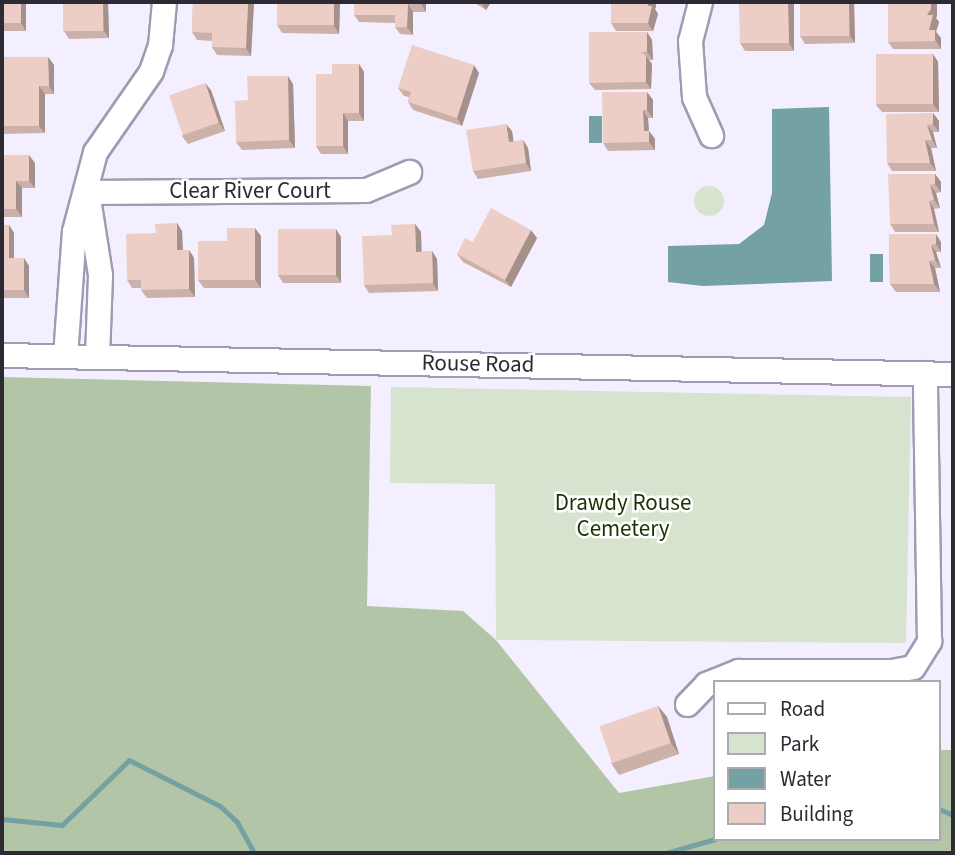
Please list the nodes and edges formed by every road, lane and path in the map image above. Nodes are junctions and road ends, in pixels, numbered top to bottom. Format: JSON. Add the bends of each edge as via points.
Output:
{"nodes":[{"id":1,"x":164,"y":2,"type":"edge"},
{"id":2,"x":700,"y":2,"type":"edge"},
{"id":3,"x":711,"y":135,"type":"dead end"},
{"id":4,"x":409,"y":172,"type":"dead end"},
{"id":5,"x":86,"y":192,"type":"junction"},
{"id":6,"x":2,"y":355,"type":"edge"},
{"id":7,"x":65,"y":356,"type":"junction"},
{"id":8,"x":97,"y":356,"type":"junction"},
{"id":9,"x":925,"y":373,"type":"junction"},
{"id":10,"x":953,"y":374,"type":"edge"},
{"id":11,"x":716,"y":680,"type":"edge"},
{"id":12,"x":713,"y":681,"type":"edge"},
{"id":13,"x":687,"y":704,"type":"dead end"}],
"edges":[{"from":1,"to":5,"type":"street","via":[[160,45],[151,71],[95,152]]},
{"from":2,"to":3,"type":"street","via":[[690,41],[694,97]]},
{"from":4,"to":5,"type":"street","name":"Clear River Court","via":[[366,190]]},
{"from":5,"to":7,"type":"street","via":[[74,231]]},
{"from":5,"to":8,"type":"street","via":[[100,275]]},
{"from":6,"to":7,"type":"street","name":"Rouse Road"},
{"from":7,"to":8,"type":"street","name":"Rouse Road"},
{"from":8,"to":9,"type":"street","name":"Rouse Road"},
{"from":9,"to":10,"type":"street","name":"Rouse Road"},
{"from":9,"to":11,"type":"street","via":[[929,641],[913,667],[738,671]]},
{"from":12,"to":13,"type":"street"}]}
